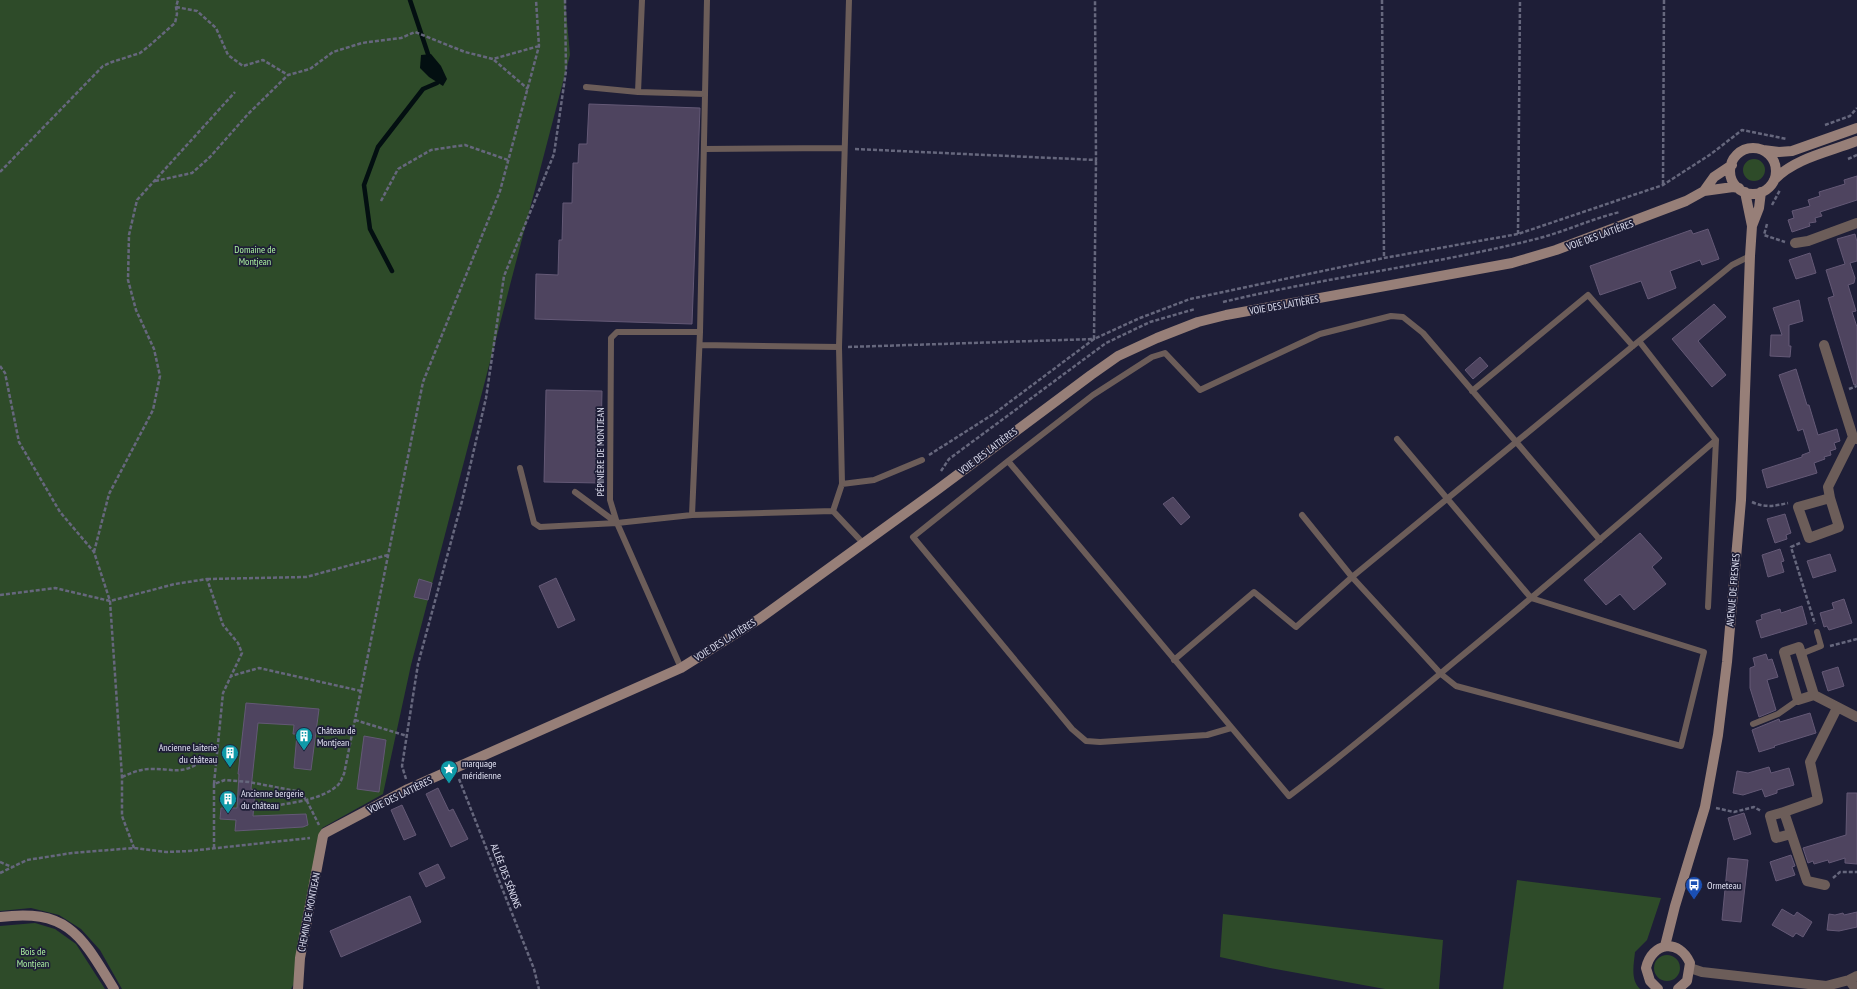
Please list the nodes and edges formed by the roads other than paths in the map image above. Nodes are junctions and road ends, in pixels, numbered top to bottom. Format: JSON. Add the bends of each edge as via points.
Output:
{"nodes":[{"id":1,"x":642,"y":0,"type":"edge"},
{"id":2,"x":707,"y":0,"type":"edge"},
{"id":3,"x":850,"y":0,"type":"edge"},
{"id":4,"x":586,"y":87,"type":"dead end"},
{"id":5,"x":638,"y":92,"type":"junction"},
{"id":6,"x":705,"y":94,"type":"junction"},
{"id":7,"x":1857,"y":128,"type":"edge"},
{"id":8,"x":1857,"y":142,"type":"edge"},
{"id":9,"x":844,"y":148,"type":"junction"},
{"id":10,"x":704,"y":150,"type":"junction"},
{"id":11,"x":1763,"y":150,"type":"junction"},
{"id":12,"x":1732,"y":165,"type":"junction"},
{"id":13,"x":1774,"y":180,"type":"junction"},
{"id":14,"x":1742,"y":190,"type":"junction"},
{"id":15,"x":1704,"y":191,"type":"junction"},
{"id":16,"x":1761,"y":192,"type":"junction"},
{"id":17,"x":1857,"y":223,"type":"edge"},
{"id":18,"x":1752,"y":226,"type":"junction"},
{"id":19,"x":1795,"y":243,"type":"road end"},
{"id":20,"x":1750,"y":256,"type":"junction"},
{"id":21,"x":700,"y":332,"type":"junction"},
{"id":22,"x":1639,"y":341,"type":"junction"},
{"id":23,"x":700,"y":345,"type":"junction"},
{"id":24,"x":1824,"y":345,"type":"dead end"},
{"id":25,"x":1633,"y":346,"type":"junction"},
{"id":26,"x":839,"y":347,"type":"junction"},
{"id":27,"x":1472,"y":391,"type":"junction"},
{"id":28,"x":1855,"y":438,"type":"edge"},
{"id":29,"x":1397,"y":439,"type":"dead end"},
{"id":30,"x":1716,"y":440,"type":"junction"},
{"id":31,"x":1515,"y":443,"type":"junction"},
{"id":32,"x":922,"y":460,"type":"road end"},
{"id":33,"x":1008,"y":461,"type":"junction"},
{"id":34,"x":520,"y":468,"type":"dead end"},
{"id":35,"x":842,"y":484,"type":"junction"},
{"id":36,"x":575,"y":492,"type":"dead end"},
{"id":37,"x":1830,"y":498,"type":"junction"},
{"id":38,"x":1446,"y":499,"type":"junction"},
{"id":39,"x":833,"y":511,"type":"junction"},
{"id":40,"x":1302,"y":514,"type":"dead end"},
{"id":41,"x":692,"y":515,"type":"junction"},
{"id":42,"x":616,"y":523,"type":"junction"},
{"id":43,"x":1600,"y":540,"type":"junction"},
{"id":44,"x":863,"y":543,"type":"junction"},
{"id":45,"x":1352,"y":577,"type":"junction"},
{"id":46,"x":1531,"y":598,"type":"junction"},
{"id":47,"x":1708,"y":607,"type":"dead end"},
{"id":48,"x":1817,"y":632,"type":"road end"},
{"id":49,"x":1801,"y":654,"type":"junction"},
{"id":50,"x":1174,"y":660,"type":"junction"},
{"id":51,"x":681,"y":668,"type":"junction"},
{"id":52,"x":1441,"y":674,"type":"junction"},
{"id":53,"x":1814,"y":695,"type":"junction"},
{"id":54,"x":1798,"y":700,"type":"junction"},
{"id":55,"x":1837,"y":708,"type":"junction"},
{"id":56,"x":1857,"y":717,"type":"edge"},
{"id":57,"x":1753,"y":724,"type":"dead end"},
{"id":58,"x":1231,"y":728,"type":"junction"},
{"id":59,"x":1784,"y":812,"type":"junction"},
{"id":60,"x":1791,"y":834,"type":"junction"},
{"id":61,"x":324,"y":835,"type":"joint"},
{"id":62,"x":1825,"y":885,"type":"road end"},
{"id":63,"x":0,"y":917,"type":"edge"},
{"id":64,"x":1666,"y":946,"type":"junction"},
{"id":65,"x":1690,"y":968,"type":"junction"},
{"id":66,"x":1853,"y":978,"type":"edge"},
{"id":67,"x":114,"y":989,"type":"edge"},
{"id":68,"x":298,"y":989,"type":"edge"},
{"id":69,"x":1658,"y":989,"type":"edge"},
{"id":70,"x":1678,"y":989,"type":"edge"},
{"id":71,"x":1856,"y":989,"type":"edge"}],
"edges":[{"from":1,"to":5,"type":"lane"},
{"from":2,"to":6,"type":"lane"},
{"from":3,"to":9,"type":"lane"},
{"from":4,"to":5,"type":"lane"},
{"from":5,"to":6,"type":"lane"},
{"from":6,"to":10,"type":"lane"},
{"from":7,"to":11,"type":"street","via":[[1792,151]]},
{"from":8,"to":13,"type":"street","via":[[1797,163],[1784,170]]},
{"from":9,"to":10,"type":"lane"},
{"from":9,"to":26,"type":"lane"},
{"from":10,"to":21,"type":"lane"},
{"from":11,"to":12,"type":"street","via":[[1746,149],[1739,153]]},
{"from":11,"to":13,"type":"street","via":[[1775,163]]},
{"from":12,"to":14,"type":"street","via":[[1731,175]]},
{"from":12,"to":15,"type":"street","name":"VOIE DES LAITIÈRES","via":[[1714,177]]},
{"from":13,"to":16,"type":"street","via":[[1769,188]]},
{"from":14,"to":15,"type":"street","name":"VOIE DES LAITIÈRES","via":[[1733,187]]},
{"from":14,"to":16,"type":"street","via":[[1752,194]]},
{"from":14,"to":18,"type":"street","name":"AVENUE DE FRESNES"},
{"from":15,"to":44,"type":"street","name":"VOIE DES LAITIÈRES","via":[[1643,219],[1512,263],[1226,316],[1198,322],[1157,338],[1118,356]]},
{"from":16,"to":18,"type":"street","name":"AVENUE DE FRESNES","via":[[1759,208]]},
{"from":17,"to":19,"type":"street","via":[[1808,241]]},
{"from":18,"to":20,"type":"street","name":"AVENUE DE FRESNES"},
{"from":20,"to":22,"type":"lane","via":[[1732,265]]},
{"from":20,"to":64,"type":"street","name":"AVENUE DE FRESNES","via":[[1741,500],[1728,662],[1706,808],[1675,906]]},
{"from":21,"to":23,"type":"lane"},
{"from":21,"to":42,"type":"lane","name":"PÉPINIÈRE DE MONTJEAN","via":[[617,332],[611,338],[610,500]]},
{"from":22,"to":25,"type":"lane"},
{"from":22,"to":30,"type":"lane"},
{"from":23,"to":26,"type":"lane"},
{"from":23,"to":41,"type":"lane"},
{"from":24,"to":28,"type":"street"},
{"from":25,"to":27,"type":"lane","via":[[1588,295]]},
{"from":25,"to":31,"type":"lane"},
{"from":26,"to":35,"type":"lane"},
{"from":27,"to":31,"type":"lane"},
{"from":27,"to":33,"type":"lane","via":[[1423,333],[1403,317],[1391,316],[1320,334],[1200,390],[1165,353],[1152,357],[1093,395]]},
{"from":28,"to":37,"type":"street","via":[[1828,487]]},
{"from":29,"to":38,"type":"lane"},
{"from":30,"to":43,"type":"lane"},
{"from":30,"to":47,"type":"lane"},
{"from":31,"to":38,"type":"lane"},
{"from":31,"to":43,"type":"lane"},
{"from":32,"to":35,"type":"lane","via":[[874,480]]},
{"from":33,"to":50,"type":"lane"},
{"from":33,"to":58,"type":"lane","via":[[913,537],[1072,729],[1086,741],[1100,742],[1207,735]]},
{"from":34,"to":42,"type":"lane","via":[[534,523],[540,527]]},
{"from":35,"to":39,"type":"lane"},
{"from":36,"to":42,"type":"lane"},
{"from":37,"to":37,"type":"street","via":[[1839,527],[1809,538],[1798,507]]},
{"from":38,"to":45,"type":"lane"},
{"from":38,"to":46,"type":"lane"},
{"from":39,"to":41,"type":"lane"},
{"from":39,"to":44,"type":"lane"},
{"from":40,"to":45,"type":"lane"},
{"from":41,"to":42,"type":"lane"},
{"from":42,"to":51,"type":"lane","name":"PÉPINIÈRE DE MONTJEAN"},
{"from":43,"to":46,"type":"lane"},
{"from":44,"to":51,"type":"street","name":"VOIE DES LAITIÈRES","via":[[759,619]]},
{"from":45,"to":50,"type":"lane","via":[[1296,627],[1254,592]]},
{"from":45,"to":52,"type":"lane"},
{"from":46,"to":52,"type":"lane"},
{"from":46,"to":52,"type":"lane","via":[[1704,652],[1682,746],[1456,686]]},
{"from":48,"to":49,"type":"lane","via":[[1821,646]]},
{"from":49,"to":53,"type":"street"},
{"from":49,"to":54,"type":"street","via":[[1799,647],[1784,652]]},
{"from":50,"to":58,"type":"lane"},
{"from":51,"to":61,"type":"street","name":"VOIE DES LAITIÈRES","via":[[408,789]]},
{"from":52,"to":58,"type":"lane","via":[[1289,796]]},
{"from":53,"to":54,"type":"street"},
{"from":53,"to":55,"type":"street"},
{"from":54,"to":57,"type":"lane","via":[[1778,714]]},
{"from":55,"to":56,"type":"street"},
{"from":55,"to":59,"type":"street","via":[[1810,762],[1818,800]]},
{"from":59,"to":60,"type":"street"},
{"from":59,"to":60,"type":"street","via":[[1770,816],[1776,838]]},
{"from":60,"to":62,"type":"street","via":[[1807,881]]},
{"from":61,"to":68,"type":"street","name":"CHEMIN DE MONTJEAN","via":[[300,958]]},
{"from":63,"to":67,"type":"street","via":[[30,915],[56,920],[86,945]]},
{"from":64,"to":65,"type":"street","via":[[1685,954]]},
{"from":64,"to":69,"type":"street","via":[[1652,954],[1646,968],[1650,981]]},
{"from":65,"to":66,"type":"street","via":[[1702,972],[1826,986]]},
{"from":65,"to":70,"type":"street","via":[[1687,981]]},
{"from":66,"to":71,"type":"street"}]}
